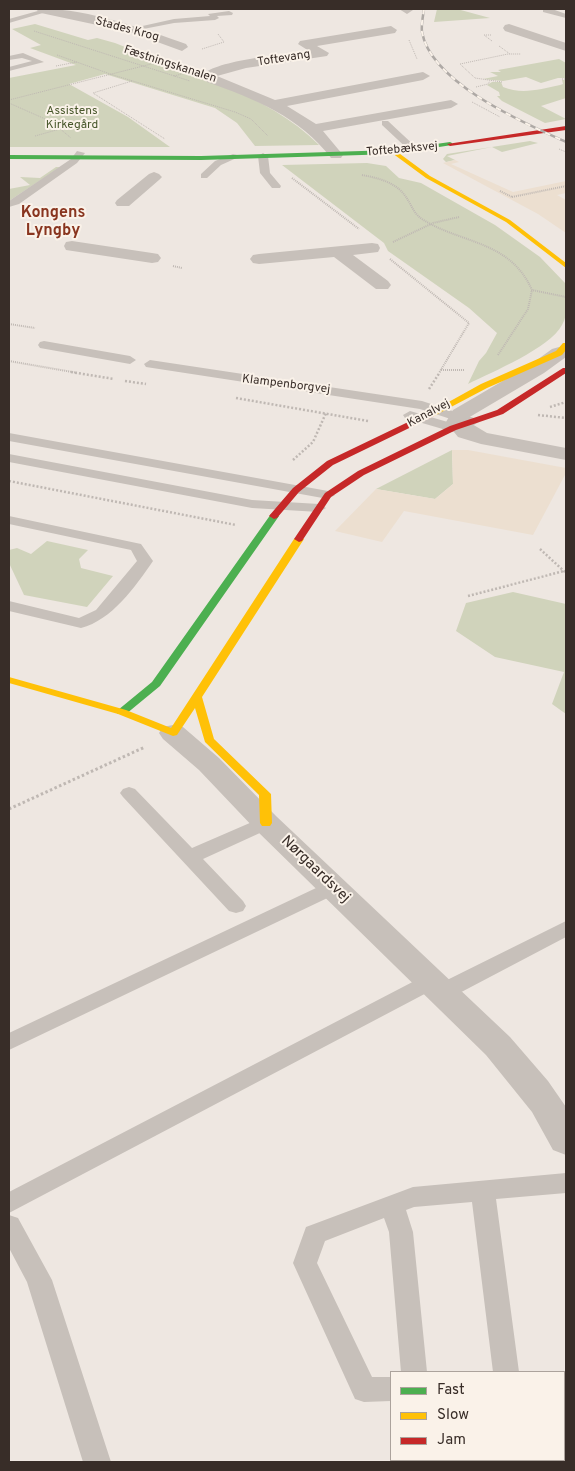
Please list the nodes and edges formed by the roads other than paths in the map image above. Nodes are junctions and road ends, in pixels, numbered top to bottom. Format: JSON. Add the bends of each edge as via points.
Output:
{"nodes":[{"id":1,"x":86,"y":9,"type":"edge"},
{"id":2,"x":548,"y":9,"type":"edge"},
{"id":3,"x":50,"y":10,"type":"edge"},
{"id":4,"x":229,"y":13,"type":"dead end"},
{"id":5,"x":566,"y":16,"type":"edge"},
{"id":6,"x":9,"y":21,"type":"edge"},
{"id":7,"x":509,"y":28,"type":"dead end"},
{"id":8,"x":134,"y":29,"type":"junction"},
{"id":9,"x":391,"y":30,"type":"dead end"},
{"id":10,"x":182,"y":47,"type":"dead end"},
{"id":11,"x":566,"y":47,"type":"edge"},
{"id":12,"x":9,"y":58,"type":"edge"},
{"id":13,"x":9,"y":69,"type":"edge"},
{"id":14,"x":421,"y":70,"type":"road end"},
{"id":15,"x":274,"y":104,"type":"junction"},
{"id":16,"x":450,"y":104,"type":"dead end"},
{"id":17,"x":385,"y":123,"type":"dead end"},
{"id":18,"x":566,"y":128,"type":"edge"},
{"id":19,"x":312,"y":129,"type":"junction"},
{"id":20,"x":394,"y":152,"type":"junction"},
{"id":21,"x":9,"y":153,"type":"edge"},
{"id":22,"x":419,"y":154,"type":"junction"},
{"id":23,"x":79,"y":155,"type":"junction"},
{"id":24,"x":336,"y":155,"type":"junction"},
{"id":25,"x":236,"y":156,"type":"junction"},
{"id":26,"x":9,"y":157,"type":"edge"},
{"id":27,"x":263,"y":159,"type":"junction"},
{"id":28,"x":73,"y":171,"type":"dead end"},
{"id":29,"x":224,"y":173,"type":"dead end"},
{"id":30,"x":204,"y":176,"type":"dead end"},
{"id":31,"x":154,"y":177,"type":"dead end"},
{"id":32,"x":276,"y":186,"type":"dead end"},
{"id":33,"x":474,"y":189,"type":"dead end"},
{"id":34,"x":123,"y":203,"type":"dead end"},
{"id":35,"x":9,"y":204,"type":"edge"},
{"id":36,"x":490,"y":205,"type":"junction"},
{"id":37,"x":9,"y":212,"type":"edge"},
{"id":38,"x":531,"y":223,"type":"dead end"},
{"id":39,"x":72,"y":246,"type":"dead end"},
{"id":40,"x":377,"y":247,"type":"road end"},
{"id":41,"x":337,"y":252,"type":"junction"},
{"id":42,"x":152,"y":258,"type":"dead end"},
{"id":43,"x":259,"y":259,"type":"dead end"},
{"id":44,"x":566,"y":266,"type":"edge"},
{"id":45,"x":382,"y":285,"type":"dead end"},
{"id":46,"x":44,"y":345,"type":"dead end"},
{"id":47,"x":564,"y":356,"type":"edge"},
{"id":48,"x":130,"y":360,"type":"dead end"},
{"id":49,"x":150,"y":364,"type":"dead end"},
{"id":50,"x":233,"y":378,"type":"junction"},
{"id":51,"x":437,"y":410,"type":"junction"},
{"id":52,"x":420,"y":418,"type":"junction"},
{"id":53,"x":464,"y":426,"type":"junction"},
{"id":54,"x":9,"y":437,"type":"edge"},
{"id":55,"x":566,"y":441,"type":"edge"},
{"id":56,"x":566,"y":454,"type":"edge"},
{"id":57,"x":9,"y":458,"type":"edge"},
{"id":58,"x":77,"y":458,"type":"dead end"},
{"id":59,"x":296,"y":490,"type":"junction"},
{"id":60,"x":328,"y":495,"type":"junction"},
{"id":61,"x":252,"y":504,"type":"junction"},
{"id":62,"x":279,"y":507,"type":"junction"},
{"id":63,"x":319,"y":508,"type":"junction"},
{"id":64,"x":9,"y":520,"type":"edge"},
{"id":65,"x":9,"y":606,"type":"edge"},
{"id":66,"x":164,"y":673,"type":"junction"},
{"id":67,"x":9,"y":680,"type":"edge"},
{"id":68,"x":133,"y":690,"type":"dead end"},
{"id":69,"x":107,"y":696,"type":"dead end"},
{"id":70,"x":197,"y":697,"type":"junction"},
{"id":71,"x":82,"y":700,"type":"junction"},
{"id":72,"x":122,"y":712,"type":"junction"},
{"id":73,"x":173,"y":733,"type":"junction"},
{"id":74,"x":129,"y":793,"type":"dead end"},
{"id":75,"x":266,"y":823,"type":"junction"},
{"id":76,"x":190,"y":857,"type":"junction"},
{"id":77,"x":333,"y":887,"type":"junction"},
{"id":78,"x":236,"y":906,"type":"dead end"},
{"id":79,"x":566,"y":928,"type":"edge"},
{"id":80,"x":437,"y":987,"type":"junction"},
{"id":81,"x":9,"y":1042,"type":"edge"},
{"id":82,"x":566,"y":1140,"type":"edge"},
{"id":83,"x":566,"y":1183,"type":"edge"},
{"id":84,"x":483,"y":1192,"type":"junction"},
{"id":85,"x":9,"y":1203,"type":"edge"},
{"id":86,"x":392,"y":1205,"type":"junction"},
{"id":87,"x":9,"y":1225,"type":"edge"},
{"id":88,"x":414,"y":1371,"type":"edge"},
{"id":89,"x":506,"y":1371,"type":"edge"},
{"id":90,"x":390,"y":1388,"type":"edge"},
{"id":91,"x":97,"y":1462,"type":"edge"}],
"edges":[{"from":1,"to":3,"type":"street"},
{"from":2,"to":5,"type":"lane"},
{"from":3,"to":6,"type":"lane"},
{"from":3,"to":8,"type":"street","name":"Stades Krog"},
{"from":4,"to":8,"type":"lane","via":[[212,14],[215,18],[174,21]]},
{"from":7,"to":11,"type":"street"},
{"from":8,"to":10,"type":"street","name":"Stades Krog"},
{"from":9,"to":15,"type":"street","name":"Toftevang","via":[[304,44],[322,53],[242,66],[210,76]]},
{"from":12,"to":13,"type":"lane","via":[[23,55],[40,62]]},
{"from":14,"to":15,"type":"street"},
{"from":15,"to":19,"type":"street","name":"Toftevang"},
{"from":16,"to":19,"type":"street"},
{"from":17,"to":22,"type":"lane"},
{"from":18,"to":22,"type":"street","name":"Toftebæksvej"},
{"from":19,"to":24,"type":"street","name":"Toftevang"},
{"from":20,"to":22,"type":"street","name":"Toftebæksvej"},
{"from":20,"to":24,"type":"street","name":"Toftebæksvej"},
{"from":20,"to":36,"type":"street","via":[[428,177]]},
{"from":21,"to":23,"type":"street","name":"Toftebæksvej"},
{"from":23,"to":25,"type":"street","name":"Toftebæksvej"},
{"from":23,"to":26,"type":"street","name":"Toftebæksvej"},
{"from":23,"to":35,"type":"lane"},
{"from":24,"to":27,"type":"street","name":"Toftebæksvej"},
{"from":25,"to":27,"type":"street","name":"Toftebæksvej"},
{"from":25,"to":29,"type":"lane"},
{"from":25,"to":30,"type":"lane","via":[[218,163]]},
{"from":27,"to":32,"type":"lane","via":[[265,175]]},
{"from":28,"to":37,"type":"lane"},
{"from":31,"to":34,"type":"street"},
{"from":33,"to":36,"type":"street"},
{"from":36,"to":38,"type":"street"},
{"from":36,"to":44,"type":"street"},
{"from":39,"to":42,"type":"street"},
{"from":40,"to":41,"type":"street"},
{"from":41,"to":43,"type":"street"},
{"from":41,"to":45,"type":"street"},
{"from":46,"to":48,"type":"lane"},
{"from":47,"to":51,"type":"street","name":"Kanalvej"},
{"from":47,"to":53,"type":"street","via":[[537,369]]},
{"from":49,"to":50,"type":"lane"},
{"from":50,"to":51,"type":"lane","name":"Klampenborgvej"},
{"from":50,"to":52,"type":"lane","name":"Klampenborgvej"},
{"from":51,"to":52,"type":"street","name":"Kanalvej"},
{"from":51,"to":53,"type":"lane","name":"Klampenborgvej"},
{"from":52,"to":53,"type":"lane","name":"Klampenborgvej"},
{"from":52,"to":59,"type":"street","name":"Kanalvej","via":[[391,435],[330,462]]},
{"from":53,"to":55,"type":"street"},
{"from":53,"to":56,"type":"street"},
{"from":53,"to":60,"type":"street","name":"Kanalvej","via":[[361,473]]},
{"from":54,"to":59,"type":"lane"},
{"from":57,"to":61,"type":"lane"},
{"from":58,"to":61,"type":"lane","via":[[200,482]]},
{"from":59,"to":60,"type":"lane"},
{"from":59,"to":62,"type":"street","name":"Kanalvej"},
{"from":60,"to":63,"type":"street","name":"Kanalvej"},
{"from":61,"to":62,"type":"lane"},
{"from":62,"to":63,"type":"lane"},
{"from":62,"to":66,"type":"street","name":"Kanalvej"},
{"from":63,"to":70,"type":"street","name":"Kanalvej"},
{"from":64,"to":65,"type":"lane","via":[[136,547],[145,562],[102,613],[81,623]]},
{"from":66,"to":68,"type":"street"},
{"from":66,"to":72,"type":"street","name":"Kanalvej","via":[[156,684]]},
{"from":67,"to":71,"type":"street","name":"Nørgaardsvej"},
{"from":69,"to":71,"type":"street"},
{"from":70,"to":73,"type":"street","name":"Kanalvej"},
{"from":70,"to":75,"type":"street","via":[[209,740],[265,794]]},
{"from":71,"to":72,"type":"street","name":"Nørgaardsvej"},
{"from":72,"to":73,"type":"street","name":"Nørgaardsvej"},
{"from":73,"to":75,"type":"street","name":"Nørgaardsvej","via":[[209,764]]},
{"from":74,"to":76,"type":"lane"},
{"from":75,"to":76,"type":"lane"},
{"from":75,"to":77,"type":"street","name":"Nørgaardsvej"},
{"from":76,"to":78,"type":"lane"},
{"from":77,"to":80,"type":"street","name":"Nørgaardsvej"},
{"from":77,"to":81,"type":"lane"},
{"from":79,"to":80,"type":"lane"},
{"from":80,"to":82,"type":"street","name":"Nørgaardsvej","via":[[498,1046],[531,1084],[561,1127]]},
{"from":80,"to":85,"type":"lane"},
{"from":83,"to":84,"type":"lane"},
{"from":84,"to":86,"type":"lane","via":[[413,1197]]},
{"from":84,"to":89,"type":"lane"},
{"from":86,"to":88,"type":"lane","via":[[401,1232]]},
{"from":86,"to":90,"type":"lane","via":[[315,1234],[305,1263],[364,1390]]},
{"from":87,"to":91,"type":"lane","via":[[39,1280]]}]}
